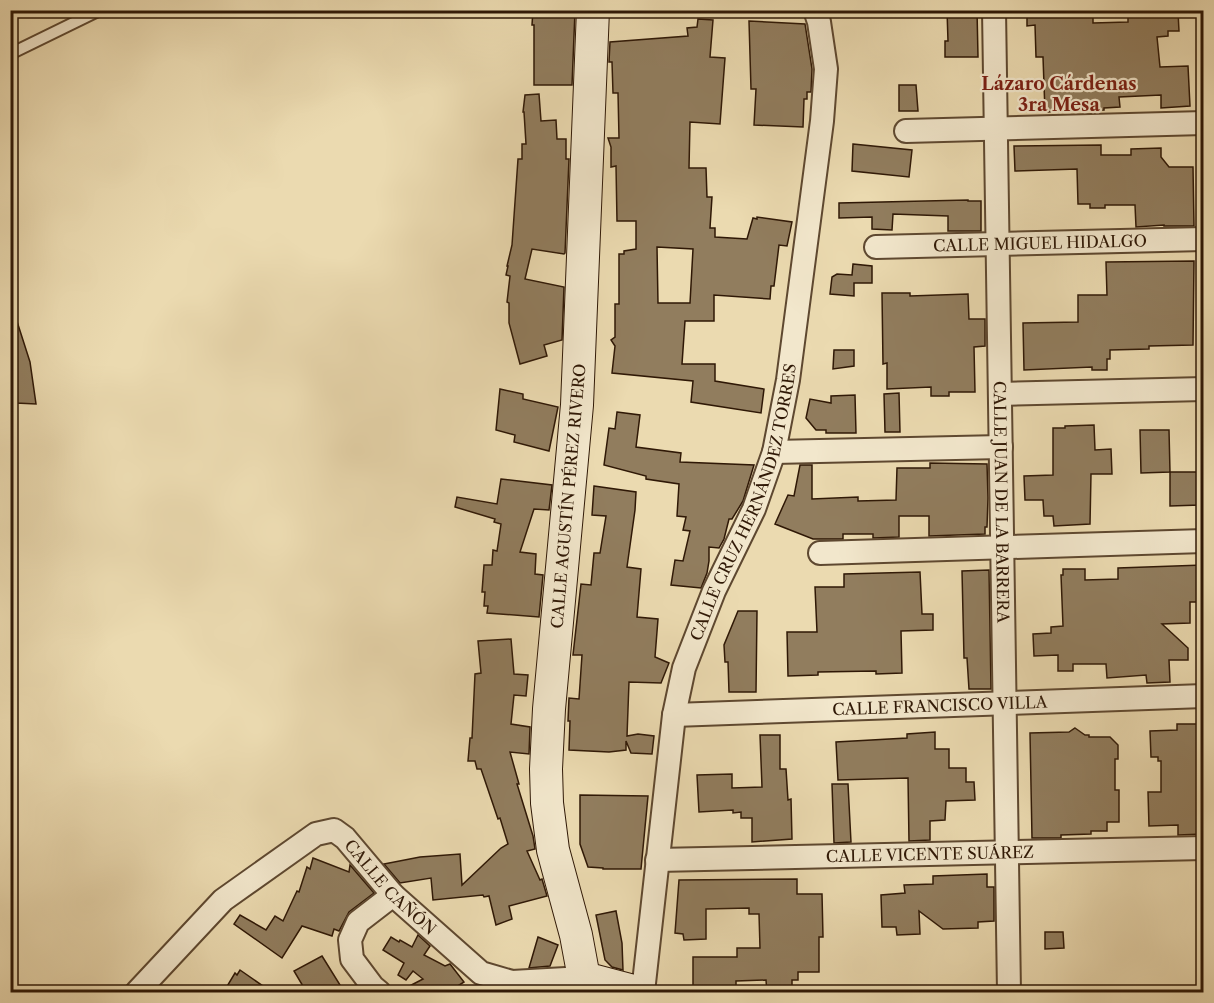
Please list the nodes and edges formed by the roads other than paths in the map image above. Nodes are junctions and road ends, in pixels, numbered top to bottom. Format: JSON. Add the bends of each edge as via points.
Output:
{"nodes":[{"id":1,"x":100,"y":10,"type":"edge"},
{"id":2,"x":593,"y":10,"type":"edge"},
{"id":3,"x":815,"y":10,"type":"edge"},
{"id":4,"x":994,"y":10,"type":"edge"},
{"id":5,"x":10,"y":54,"type":"edge"},
{"id":6,"x":1203,"y":123,"type":"edge"},
{"id":7,"x":996,"y":129,"type":"junction"},
{"id":8,"x":906,"y":131,"type":"dead end"},
{"id":9,"x":1203,"y":239,"type":"edge"},
{"id":10,"x":998,"y":244,"type":"junction"},
{"id":11,"x":876,"y":247,"type":"dead end"},
{"id":12,"x":1203,"y":389,"type":"edge"},
{"id":13,"x":1000,"y":394,"type":"junction"},
{"id":14,"x":1001,"y":447,"type":"junction"},
{"id":15,"x":774,"y":452,"type":"junction"},
{"id":16,"x":1203,"y":541,"type":"edge"},
{"id":17,"x":1002,"y":547,"type":"junction"},
{"id":18,"x":820,"y":553,"type":"dead end"},
{"id":19,"x":1203,"y":696,"type":"edge"},
{"id":20,"x":1004,"y":703,"type":"junction"},
{"id":21,"x":674,"y":715,"type":"junction"},
{"id":22,"x":1203,"y":848,"type":"edge"},
{"id":23,"x":1006,"y":852,"type":"junction"},
{"id":24,"x":657,"y":860,"type":"junction"},
{"id":25,"x":393,"y":895,"type":"junction"},
{"id":26,"x":575,"y":983,"type":"edge"},
{"id":27,"x":373,"y":991,"type":"edge"},
{"id":28,"x":137,"y":993,"type":"edge"},
{"id":29,"x":637,"y":993,"type":"edge"},
{"id":30,"x":643,"y":993,"type":"edge"},
{"id":31,"x":1009,"y":993,"type":"edge"}],
"edges":[{"from":1,"to":5,"type":"lane"},
{"from":2,"to":26,"type":"main road","name":"CALLE AGUSTÍN PÉREZ RIVERO","via":[[578,405],[546,769],[553,850],[576,935]]},
{"from":3,"to":15,"type":"street","name":"CALLE CRUZ HERNÁNDEZ TORRES","via":[[826,69],[822,121],[788,380]]},
{"from":4,"to":7,"type":"street","name":"CALLE JUAN DE LA BARRERA"},
{"from":6,"to":7,"type":"street"},
{"from":7,"to":8,"type":"street"},
{"from":7,"to":10,"type":"street","name":"CALLE JUAN DE LA BARRERA"},
{"from":9,"to":10,"type":"street","name":"CALLE MIGUEL HIDALGO"},
{"from":10,"to":11,"type":"street","name":"CALLE MIGUEL HIDALGO"},
{"from":10,"to":13,"type":"street","name":"CALLE JUAN DE LA BARRERA"},
{"from":12,"to":13,"type":"street"},
{"from":13,"to":14,"type":"street","name":"CALLE JUAN DE LA BARRERA"},
{"from":14,"to":15,"type":"street"},
{"from":14,"to":17,"type":"street","name":"CALLE JUAN DE LA BARRERA"},
{"from":15,"to":21,"type":"street","name":"CALLE CRUZ HERNÁNDEZ TORRES","via":[[754,509],[714,591],[684,668]]},
{"from":16,"to":17,"type":"street"},
{"from":17,"to":18,"type":"street"},
{"from":17,"to":20,"type":"street","name":"CALLE JUAN DE LA BARRERA"},
{"from":19,"to":20,"type":"street","name":"CALLE FRANCISCO VILLA"},
{"from":20,"to":21,"type":"street","name":"CALLE FRANCISCO VILLA"},
{"from":20,"to":23,"type":"street","name":"CALLE JUAN DE LA BARRERA"},
{"from":21,"to":24,"type":"street","name":"CALLE CRUZ HERNÁNDEZ TORRES"},
{"from":22,"to":23,"type":"street","name":"CALLE VICENTE SUÁREZ"},
{"from":23,"to":24,"type":"street","name":"CALLE VICENTE SUÁREZ"},
{"from":23,"to":31,"type":"street","name":"CALLE JUAN DE LA BARRERA"},
{"from":24,"to":30,"type":"street","name":"CALLE CRUZ HERNÁNDEZ TORRES"},
{"from":25,"to":26,"type":"street","name":"CALLE CAÑÓN","via":[[481,974],[512,982]]},
{"from":25,"to":27,"type":"street","via":[[358,922],[350,940],[352,959]]},
{"from":25,"to":28,"type":"street","name":"CALLE CAÑÓN","via":[[345,838],[334,830],[316,834],[223,900]]},
{"from":26,"to":29,"type":"main road"}]}
